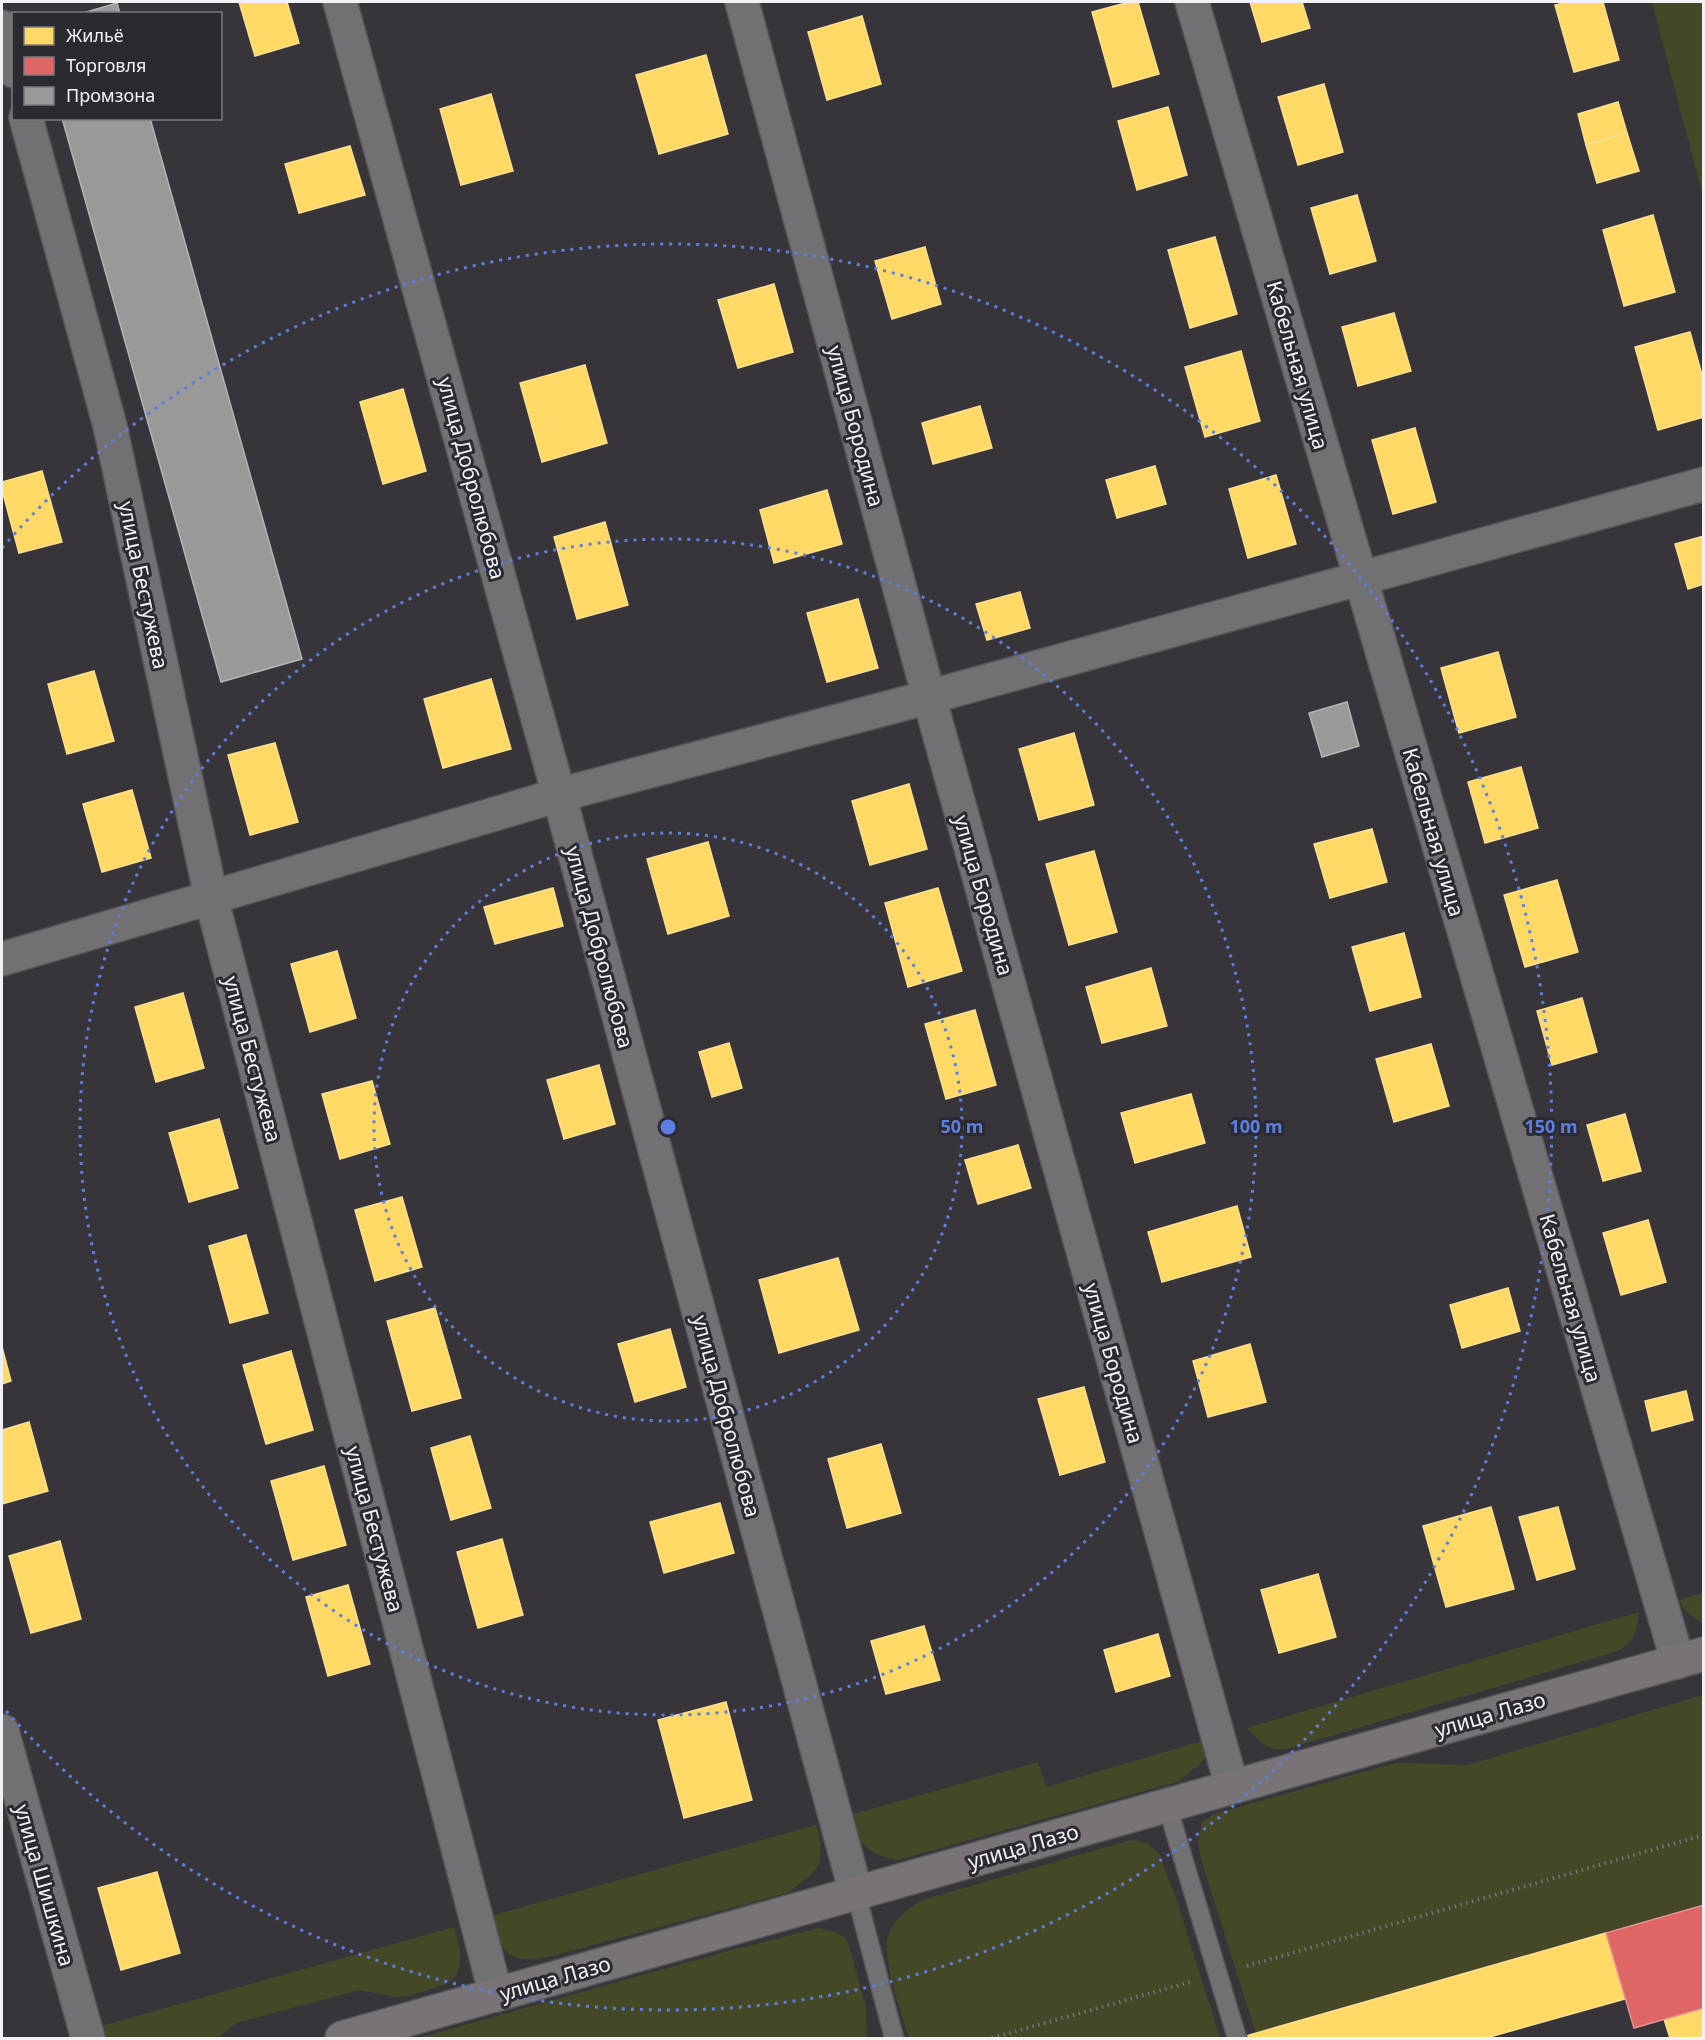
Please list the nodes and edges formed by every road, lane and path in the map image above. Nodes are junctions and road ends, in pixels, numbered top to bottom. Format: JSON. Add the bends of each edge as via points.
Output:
{"nodes":[{"id":1,"x":340,"y":2,"type":"edge"},
{"id":2,"x":742,"y":2,"type":"edge"},
{"id":3,"x":1192,"y":2,"type":"edge"},
{"id":4,"x":2,"y":27,"type":"edge"},
{"id":5,"x":12,"y":64,"type":"edge"},
{"id":6,"x":27,"y":120,"type":"edge"},
{"id":7,"x":1704,"y":484,"type":"edge"},
{"id":8,"x":1360,"y":579,"type":"junction"},
{"id":9,"x":929,"y":697,"type":"junction"},
{"id":10,"x":559,"y":795,"type":"junction"},
{"id":11,"x":211,"y":897,"type":"junction"},
{"id":12,"x":2,"y":959,"type":"edge"},
{"id":13,"x":1691,"y":1658,"type":"edge"},
{"id":14,"x":2,"y":1731,"type":"edge"},
{"id":15,"x":1232,"y":1787,"type":"junction"},
{"id":16,"x":1167,"y":1805,"type":"junction"},
{"id":17,"x":1704,"y":1834,"type":"edge"},
{"id":18,"x":856,"y":1893,"type":"junction"},
{"id":19,"x":1218,"y":1974,"type":"junction"},
{"id":20,"x":496,"y":1995,"type":"junction"},
{"id":21,"x":88,"y":2038,"type":"edge"},
{"id":22,"x":342,"y":2038,"type":"edge"},
{"id":23,"x":894,"y":2038,"type":"edge"},
{"id":24,"x":992,"y":2038,"type":"edge"},
{"id":25,"x":1237,"y":2038,"type":"edge"}],
"edges":[{"from":1,"to":10,"type":"street","name":"улица Добролюбова"},
{"from":2,"to":9,"type":"street","name":"улица Бородина"},
{"from":3,"to":8,"type":"street","name":"Кабельная улица"},
{"from":4,"to":5,"type":"street"},
{"from":6,"to":11,"type":"street","name":"улица Бестужева","via":[[110,426]]},
{"from":7,"to":8,"type":"street"},
{"from":8,"to":9,"type":"street"},
{"from":8,"to":13,"type":"street","name":"Кабельная улица"},
{"from":9,"to":10,"type":"street"},
{"from":9,"to":15,"type":"street","name":"улица Бородина"},
{"from":10,"to":11,"type":"street"},
{"from":10,"to":18,"type":"street","name":"улица Добролюбова"},
{"from":11,"to":12,"type":"street"},
{"from":11,"to":20,"type":"street","name":"улица Бестужева"},
{"from":13,"to":15,"type":"main road","name":"улица Лазо"},
{"from":14,"to":21,"type":"street","name":"улица Шишкина"},
{"from":15,"to":16,"type":"main road","name":"улица Лазо"},
{"from":16,"to":18,"type":"main road","name":"улица Лазо"},
{"from":16,"to":19,"type":"lane"},
{"from":17,"to":19,"type":"path"},
{"from":18,"to":20,"type":"main road","name":"улица Лазо"},
{"from":18,"to":23,"type":"lane"},
{"from":19,"to":24,"type":"path"},
{"from":19,"to":25,"type":"lane"},
{"from":20,"to":22,"type":"main road","name":"улица Лазо"}]}
